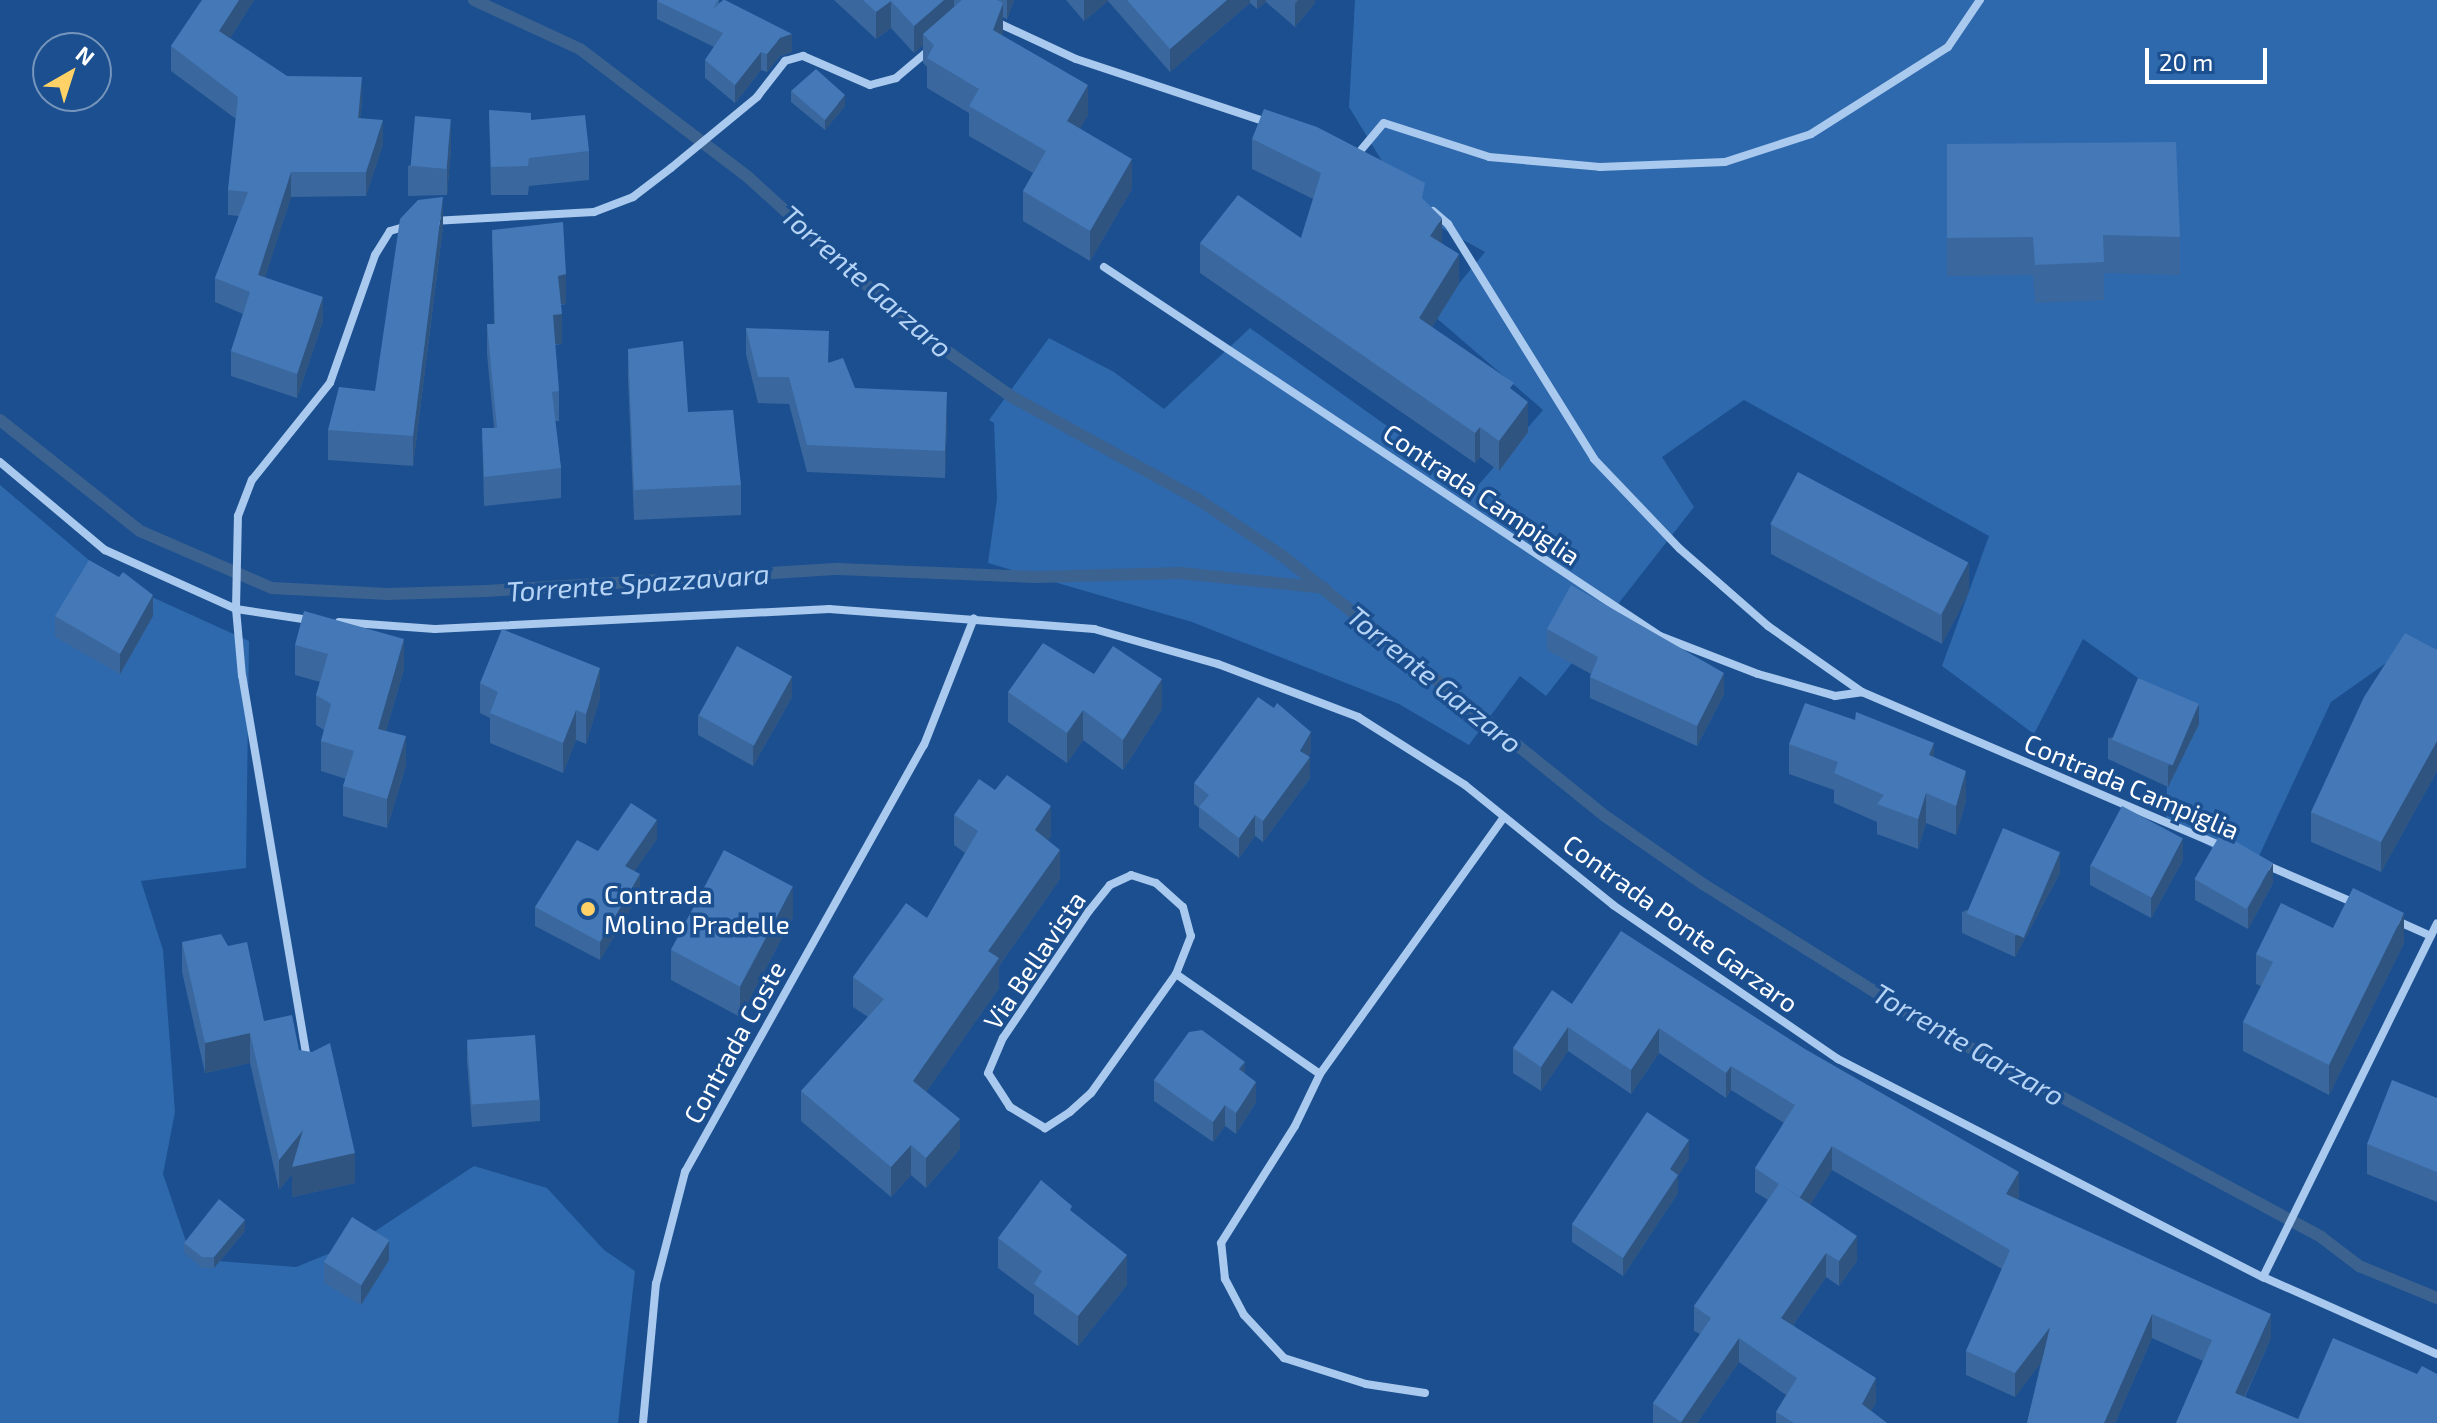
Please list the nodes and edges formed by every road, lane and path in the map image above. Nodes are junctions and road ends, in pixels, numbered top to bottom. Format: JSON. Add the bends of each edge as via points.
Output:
{"nodes":[{"id":1,"x":1980,"y":0,"type":"edge"},
{"id":2,"x":976,"y":19,"type":"edge"},
{"id":3,"x":935,"y":45,"type":"edge"},
{"id":4,"x":1275,"y":124,"type":"edge"},
{"id":5,"x":1347,"y":146,"type":"edge"},
{"id":6,"x":1361,"y":150,"type":"junction"},
{"id":7,"x":1372,"y":159,"type":"edge"},
{"id":8,"x":1426,"y":205,"type":"edge"},
{"id":9,"x":1104,"y":267,"type":"dead end"},
{"id":10,"x":0,"y":462,"type":"edge"},
{"id":11,"x":236,"y":609,"type":"junction"},
{"id":12,"x":974,"y":618,"type":"junction"},
{"id":13,"x":1862,"y":692,"type":"junction"},
{"id":14,"x":1504,"y":817,"type":"junction"},
{"id":15,"x":2241,"y":854,"type":"edge"},
{"id":16,"x":2256,"y":861,"type":"edge"},
{"id":17,"x":2373,"y":911,"type":"edge"},
{"id":18,"x":2387,"y":917,"type":"edge"},
{"id":19,"x":2437,"y":923,"type":"edge"},
{"id":20,"x":2431,"y":936,"type":"junction"},
{"id":21,"x":1176,"y":974,"type":"junction"},
{"id":22,"x":1320,"y":1074,"type":"junction"},
{"id":23,"x":310,"y":1075,"type":"edge"},
{"id":24,"x":2263,"y":1277,"type":"junction"},
{"id":25,"x":2437,"y":1354,"type":"edge"},
{"id":26,"x":1425,"y":1393,"type":"dead end"},
{"id":27,"x":643,"y":1423,"type":"edge"}],
"edges":[{"from":1,"to":6,"type":"street","via":[[1948,47],[1811,134],[1725,162],[1600,167],[1489,157],[1384,123]]},
{"from":2,"to":4,"type":"street","via":[[988,18],[1076,59]]},
{"from":3,"to":11,"type":"street","via":[[896,78],[870,85],[803,56],[785,61],[757,97],[671,168],[633,197],[594,212],[425,221],[390,231],[375,255],[330,383],[252,480],[238,516]]},
{"from":5,"to":6,"type":"street"},
{"from":6,"to":7,"type":"street"},
{"from":8,"to":13,"type":"street","name":"Contrada Campiglia","via":[[1448,224],[1594,459],[1680,549],[1757,616]]},
{"from":9,"to":13,"type":"street","name":"Contrada Campiglia","via":[[1660,636],[1758,674],[1835,696]]},
{"from":10,"to":11,"type":"street","via":[[105,550]]},
{"from":11,"to":12,"type":"street","name":"Contrada Ponte Garzaro","via":[[264,617],[435,629],[829,609]]},
{"from":11,"to":23,"type":"street","via":[[242,676]]},
{"from":12,"to":14,"type":"street","name":"Contrada Ponte Garzaro","via":[[1094,629],[1218,664],[1358,717],[1465,785]]},
{"from":12,"to":27,"type":"street","name":"Contrada Coste","via":[[924,745],[685,1172],[656,1284]]},
{"from":13,"to":15,"type":"street","name":"Contrada Campiglia"},
{"from":14,"to":22,"type":"street"},
{"from":14,"to":24,"type":"street","name":"Contrada Ponte Garzaro","via":[[1613,905],[1838,1059]]},
{"from":16,"to":17,"type":"street","name":"Contrada Campiglia"},
{"from":18,"to":20,"type":"street"},
{"from":19,"to":20,"type":"street"},
{"from":20,"to":24,"type":"street"},
{"from":21,"to":21,"type":"street","name":"Via Bellavista","via":[[1191,936],[1183,907],[1156,883],[1131,875],[1110,885],[1003,1038],[988,1073],[1010,1107],[1045,1128],[1070,1112],[1091,1093]]},
{"from":21,"to":22,"type":"street"},
{"from":22,"to":26,"type":"street","via":[[1295,1126],[1221,1243],[1225,1279],[1244,1315],[1284,1358],[1366,1384]]},
{"from":24,"to":25,"type":"street","name":"Contrada Ponte Garzaro"}]}
